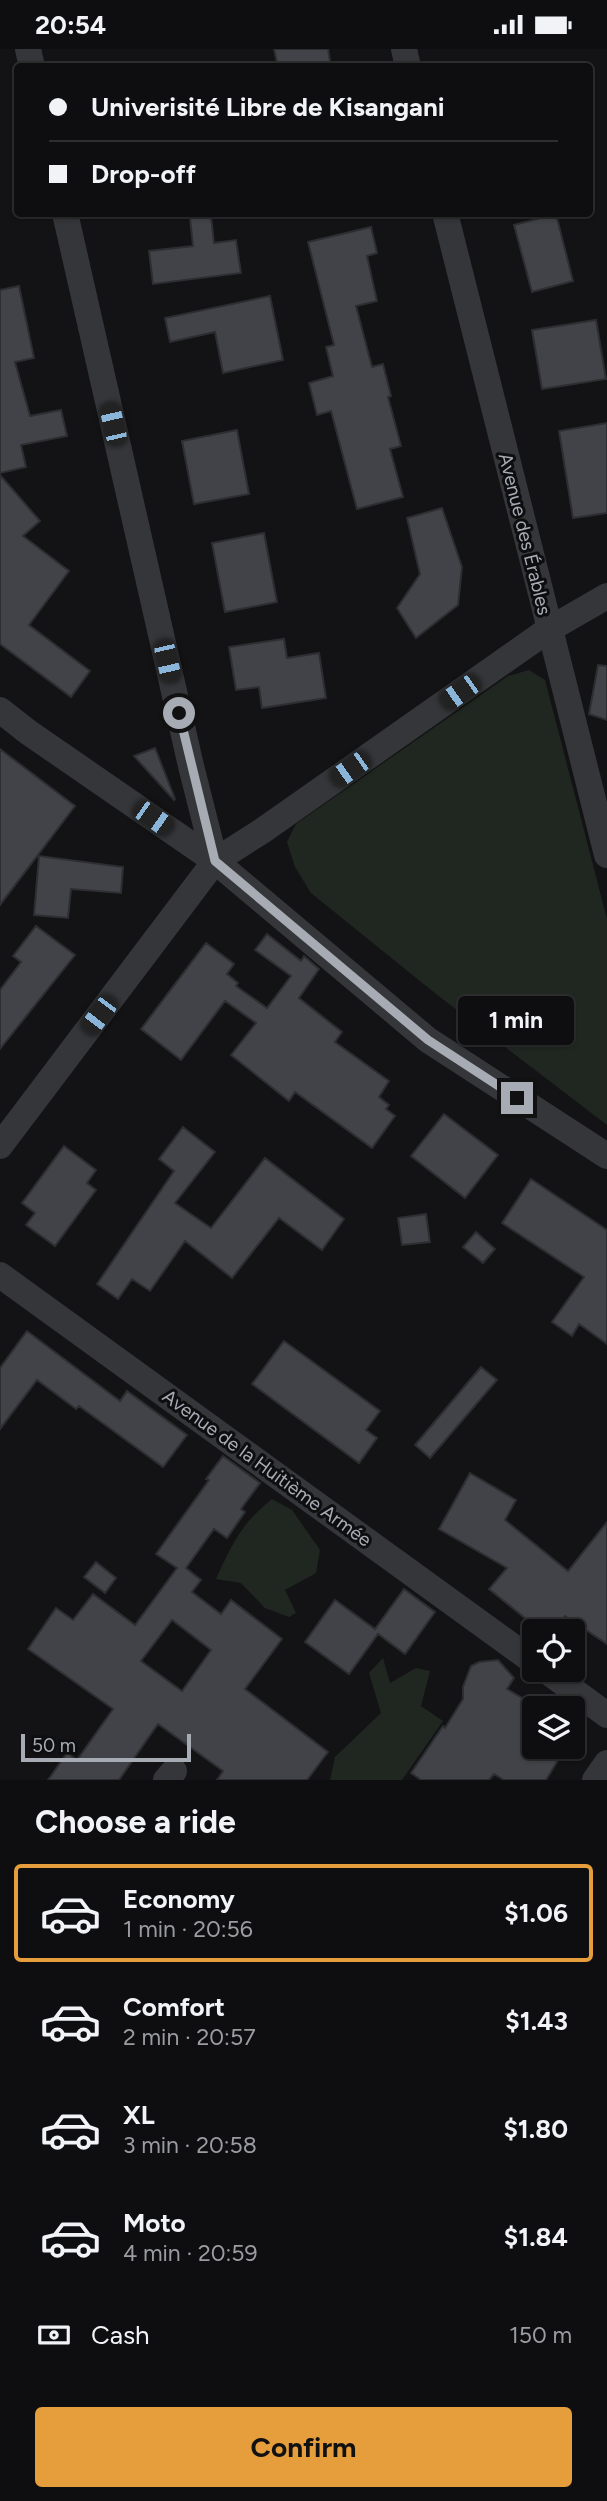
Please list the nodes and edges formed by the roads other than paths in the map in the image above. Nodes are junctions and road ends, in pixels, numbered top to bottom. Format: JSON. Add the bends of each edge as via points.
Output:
{"nodes":[{"id":1,"x":66,"y":217,"type":"edge"},
{"id":2,"x":445,"y":217,"type":"edge"},
{"id":3,"x":607,"y":596,"type":"edge"},
{"id":4,"x":548,"y":630,"type":"junction"},
{"id":5,"x":0,"y":710,"type":"edge"},
{"id":6,"x":607,"y":855,"type":"edge"},
{"id":7,"x":215,"y":861,"type":"junction"},
{"id":8,"x":0,"y":1146,"type":"edge"},
{"id":9,"x":607,"y":1156,"type":"edge"},
{"id":10,"x":0,"y":1275,"type":"edge"},
{"id":11,"x":522,"y":1653,"type":"edge"},
{"id":12,"x":562,"y":1682,"type":"edge"},
{"id":13,"x":607,"y":1715,"type":"edge"},
{"id":14,"x":607,"y":1763,"type":"edge"},
{"id":15,"x":595,"y":1780,"type":"edge"}],
"edges":[{"from":1,"to":7,"type":"street"},
{"from":2,"to":4,"type":"street","name":"Avenue des Érables"},
{"from":3,"to":4,"type":"street"},
{"from":4,"to":6,"type":"street","name":"Avenue des Érables"},
{"from":4,"to":7,"type":"street"},
{"from":5,"to":7,"type":"street"},
{"from":7,"to":8,"type":"street"},
{"from":7,"to":9,"type":"street","via":[[428,1040]]},
{"from":10,"to":11,"type":"street","name":"Avenue de la Huitième Armée"},
{"from":12,"to":13,"type":"street"},
{"from":14,"to":15,"type":"street"}]}
